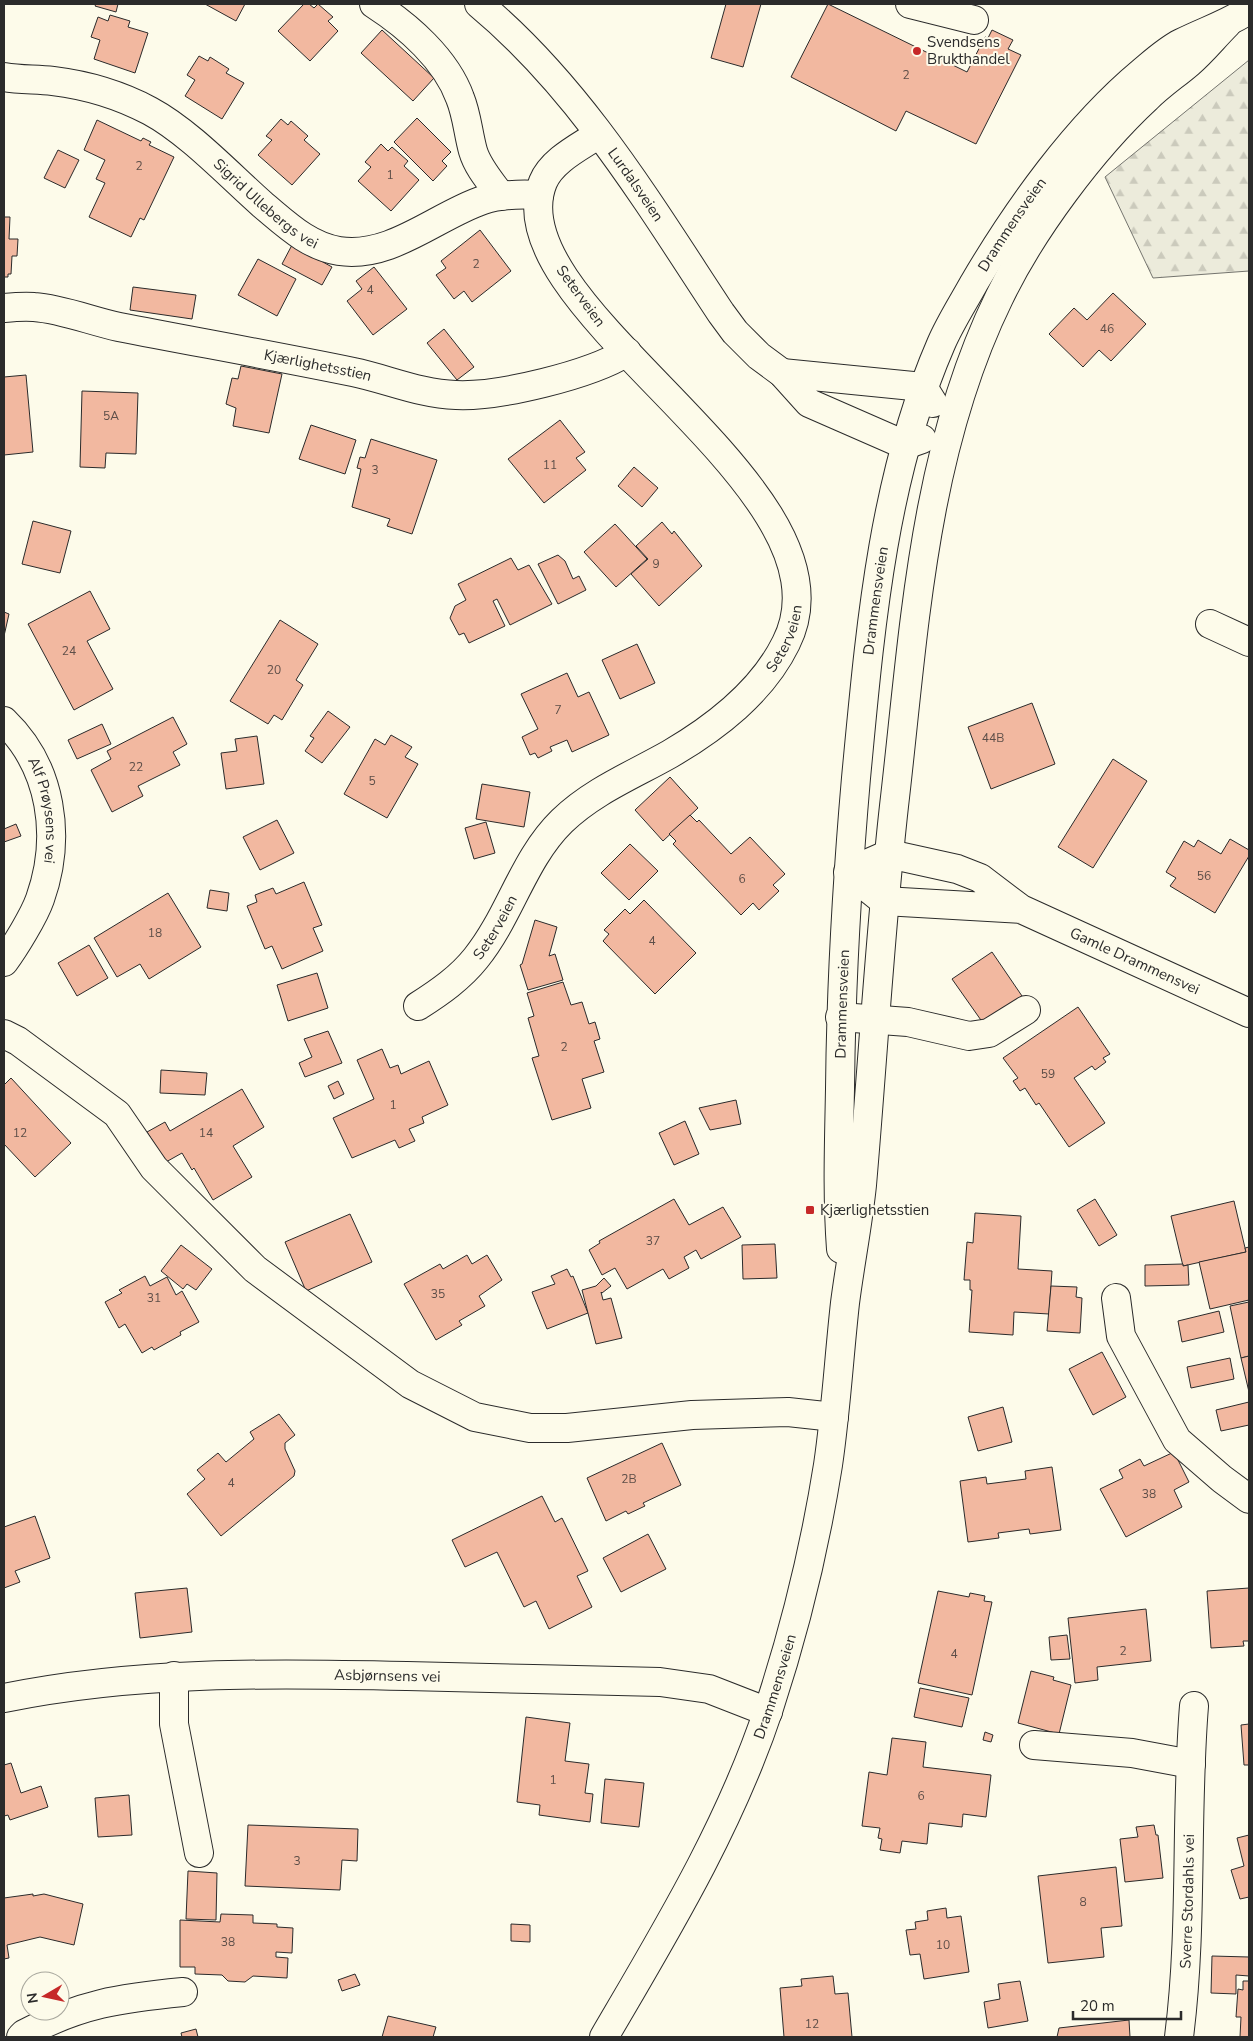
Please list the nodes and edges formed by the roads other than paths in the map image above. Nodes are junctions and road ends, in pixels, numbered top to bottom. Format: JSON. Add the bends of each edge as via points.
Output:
{"nodes":[{"id":1,"x":374,"y":4,"type":"edge"},
{"id":2,"x":910,"y":4,"type":"edge"},
{"id":3,"x":489,"y":7,"type":"edge"},
{"id":4,"x":1249,"y":10,"type":"edge"},
{"id":5,"x":974,"y":20,"type":"dead end"},
{"id":6,"x":1227,"y":24,"type":"junction"},
{"id":7,"x":4,"y":77,"type":"edge"},
{"id":8,"x":599,"y":134,"type":"junction"},
{"id":9,"x":539,"y":195,"type":"junction"},
{"id":10,"x":501,"y":196,"type":"junction"},
{"id":11,"x":4,"y":308,"type":"edge"},
{"id":12,"x":627,"y":352,"type":"junction"},
{"id":13,"x":782,"y":373,"type":"junction"},
{"id":14,"x":924,"y":387,"type":"junction"},
{"id":15,"x":950,"y":430,"type":"junction"},
{"id":16,"x":905,"y":445,"type":"junction"},
{"id":17,"x":1210,"y":624,"type":"dead end"},
{"id":18,"x":1249,"y":642,"type":"edge"},
{"id":19,"x":4,"y":721,"type":"edge"},
{"id":20,"x":889,"y":854,"type":"junction"},
{"id":21,"x":848,"y":872,"type":"junction"},
{"id":22,"x":884,"y":901,"type":"junction"},
{"id":23,"x":1021,"y":909,"type":"junction"},
{"id":24,"x":4,"y":962,"type":"edge"},
{"id":25,"x":418,"y":1006,"type":"dead end"},
{"id":26,"x":1026,"y":1010,"type":"dead end"},
{"id":27,"x":1249,"y":1013,"type":"edge"},
{"id":28,"x":840,"y":1017,"type":"junction"},
{"id":29,"x":874,"y":1019,"type":"junction"},
{"id":30,"x":4,"y":1034,"type":"edge"},
{"id":31,"x":1116,"y":1298,"type":"dead end"},
{"id":32,"x":845,"y":1303,"type":"junction"},
{"id":33,"x":834,"y":1417,"type":"junction"},
{"id":34,"x":1249,"y":1499,"type":"edge"},
{"id":35,"x":174,"y":1676,"type":"junction"},
{"id":36,"x":4,"y":1698,"type":"edge"},
{"id":37,"x":1194,"y":1706,"type":"dead end"},
{"id":38,"x":768,"y":1712,"type":"junction"},
{"id":39,"x":1034,"y":1744,"type":"dead end"},
{"id":40,"x":1191,"y":1764,"type":"junction"},
{"id":41,"x":199,"y":1853,"type":"dead end"},
{"id":42,"x":183,"y":1992,"type":"dead end"},
{"id":43,"x":21,"y":2037,"type":"edge"},
{"id":44,"x":604,"y":2037,"type":"edge"},
{"id":45,"x":1179,"y":2037,"type":"edge"}],
"edges":[{"from":1,"to":10,"type":"street","via":[[416,36],[455,85],[473,152]]},
{"from":2,"to":5,"type":"street"},
{"from":3,"to":8,"type":"street","name":"Lurdalsveien"},
{"from":4,"to":6,"type":"street","name":"Drammensveien"},
{"from":6,"to":14,"type":"street","name":"Drammensveien","via":[[1178,44],[1148,67],[1075,142],[1017,215],[991,255],[942,340]]},
{"from":6,"to":15,"type":"street","name":"Drammensveien","via":[[1119,127],[1035,234],[999,297],[981,338]]},
{"from":7,"to":10,"type":"street","name":"Sigrid Ullebergs vei","via":[[83,87],[119,96],[151,112],[200,149],[285,224],[325,248],[366,251],[386,246],[483,200]]},
{"from":8,"to":9,"type":"street","name":"Seterveien","via":[[551,168]]},
{"from":8,"to":13,"type":"street","name":"Lurdalsveien","via":[[735,332]]},
{"from":9,"to":10,"type":"street","name":"Sigrid Ullebergs vei"},
{"from":9,"to":12,"type":"street","name":"Seterveien","via":[[540,226],[551,255],[589,311]]},
{"from":11,"to":12,"type":"street","name":"Kjærlighetsstien","via":[[34,307],[116,327],[360,373],[438,394],[458,395],[521,386],[608,364]]},
{"from":12,"to":25,"type":"street","name":"Seterveien","via":[[712,440],[767,515],[792,570],[796,596],[794,621],[773,664],[755,688],[728,714],[670,754],[614,783],[561,822],[541,846],[477,957],[451,983]]},
{"from":13,"to":14,"type":"street"},
{"from":13,"to":16,"type":"street","name":"Lurdalsveien","via":[[809,403]]},
{"from":14,"to":15,"type":"street"},
{"from":14,"to":16,"type":"street","name":"Drammensveien"},
{"from":15,"to":16,"type":"street"},
{"from":15,"to":20,"type":"street","name":"Drammensveien","via":[[925,548]]},
{"from":16,"to":21,"type":"street","name":"Drammensveien","via":[[891,505],[874,614]]},
{"from":17,"to":18,"type":"street"},
{"from":19,"to":24,"type":"street","name":"Alf Prøysens vei","via":[[19,736],[38,768],[50,804],[50,851],[40,899]]},
{"from":20,"to":21,"type":"street"},
{"from":20,"to":22,"type":"street","name":"Drammensveien"},
{"from":20,"to":23,"type":"street","name":"Gamle Drammensvei","via":[[937,863],[980,878]]},
{"from":21,"to":22,"type":"street"},
{"from":21,"to":28,"type":"street","name":"Drammensveien"},
{"from":22,"to":23,"type":"street","name":"Gamle Drammensvei"},
{"from":22,"to":29,"type":"street","name":"Drammensveien"},
{"from":23,"to":27,"type":"street","name":"Gamle Drammensvei"},
{"from":26,"to":29,"type":"street","via":[[989,1033],[969,1036],[908,1022]]},
{"from":28,"to":29,"type":"street"},
{"from":28,"to":32,"type":"street","name":"Drammensveien","via":[[837,1196]]},
{"from":29,"to":32,"type":"street","name":"Drammensveien","via":[[861,1191]]},
{"from":30,"to":33,"type":"street","via":[[116,1114],[154,1168],[255,1269],[410,1384],[475,1416],[530,1428],[788,1412]]},
{"from":31,"to":34,"type":"street","via":[[1121,1336],[1177,1440]]},
{"from":32,"to":33,"type":"street","name":"Drammensveien"},
{"from":33,"to":38,"type":"street","name":"Drammensveien","via":[[809,1565]]},
{"from":35,"to":36,"type":"street","name":"Asbjørnsens vei","via":[[55,1688]]},
{"from":35,"to":38,"type":"street","name":"Asbjørnsens vei","via":[[290,1673],[660,1682],[709,1689]]},
{"from":35,"to":41,"type":"street","via":[[174,1724]]},
{"from":37,"to":40,"type":"street","name":"Sverre Stordahls vei"},
{"from":38,"to":44,"type":"street","name":"Drammensveien","via":[[706,1860]]},
{"from":39,"to":40,"type":"street","via":[[1132,1753]]},
{"from":40,"to":45,"type":"street","name":"Sverre Stordahls vei","via":[[1184,1999]]},
{"from":42,"to":43,"type":"street","via":[[122,1998],[95,2005],[52,2018]]}]}
